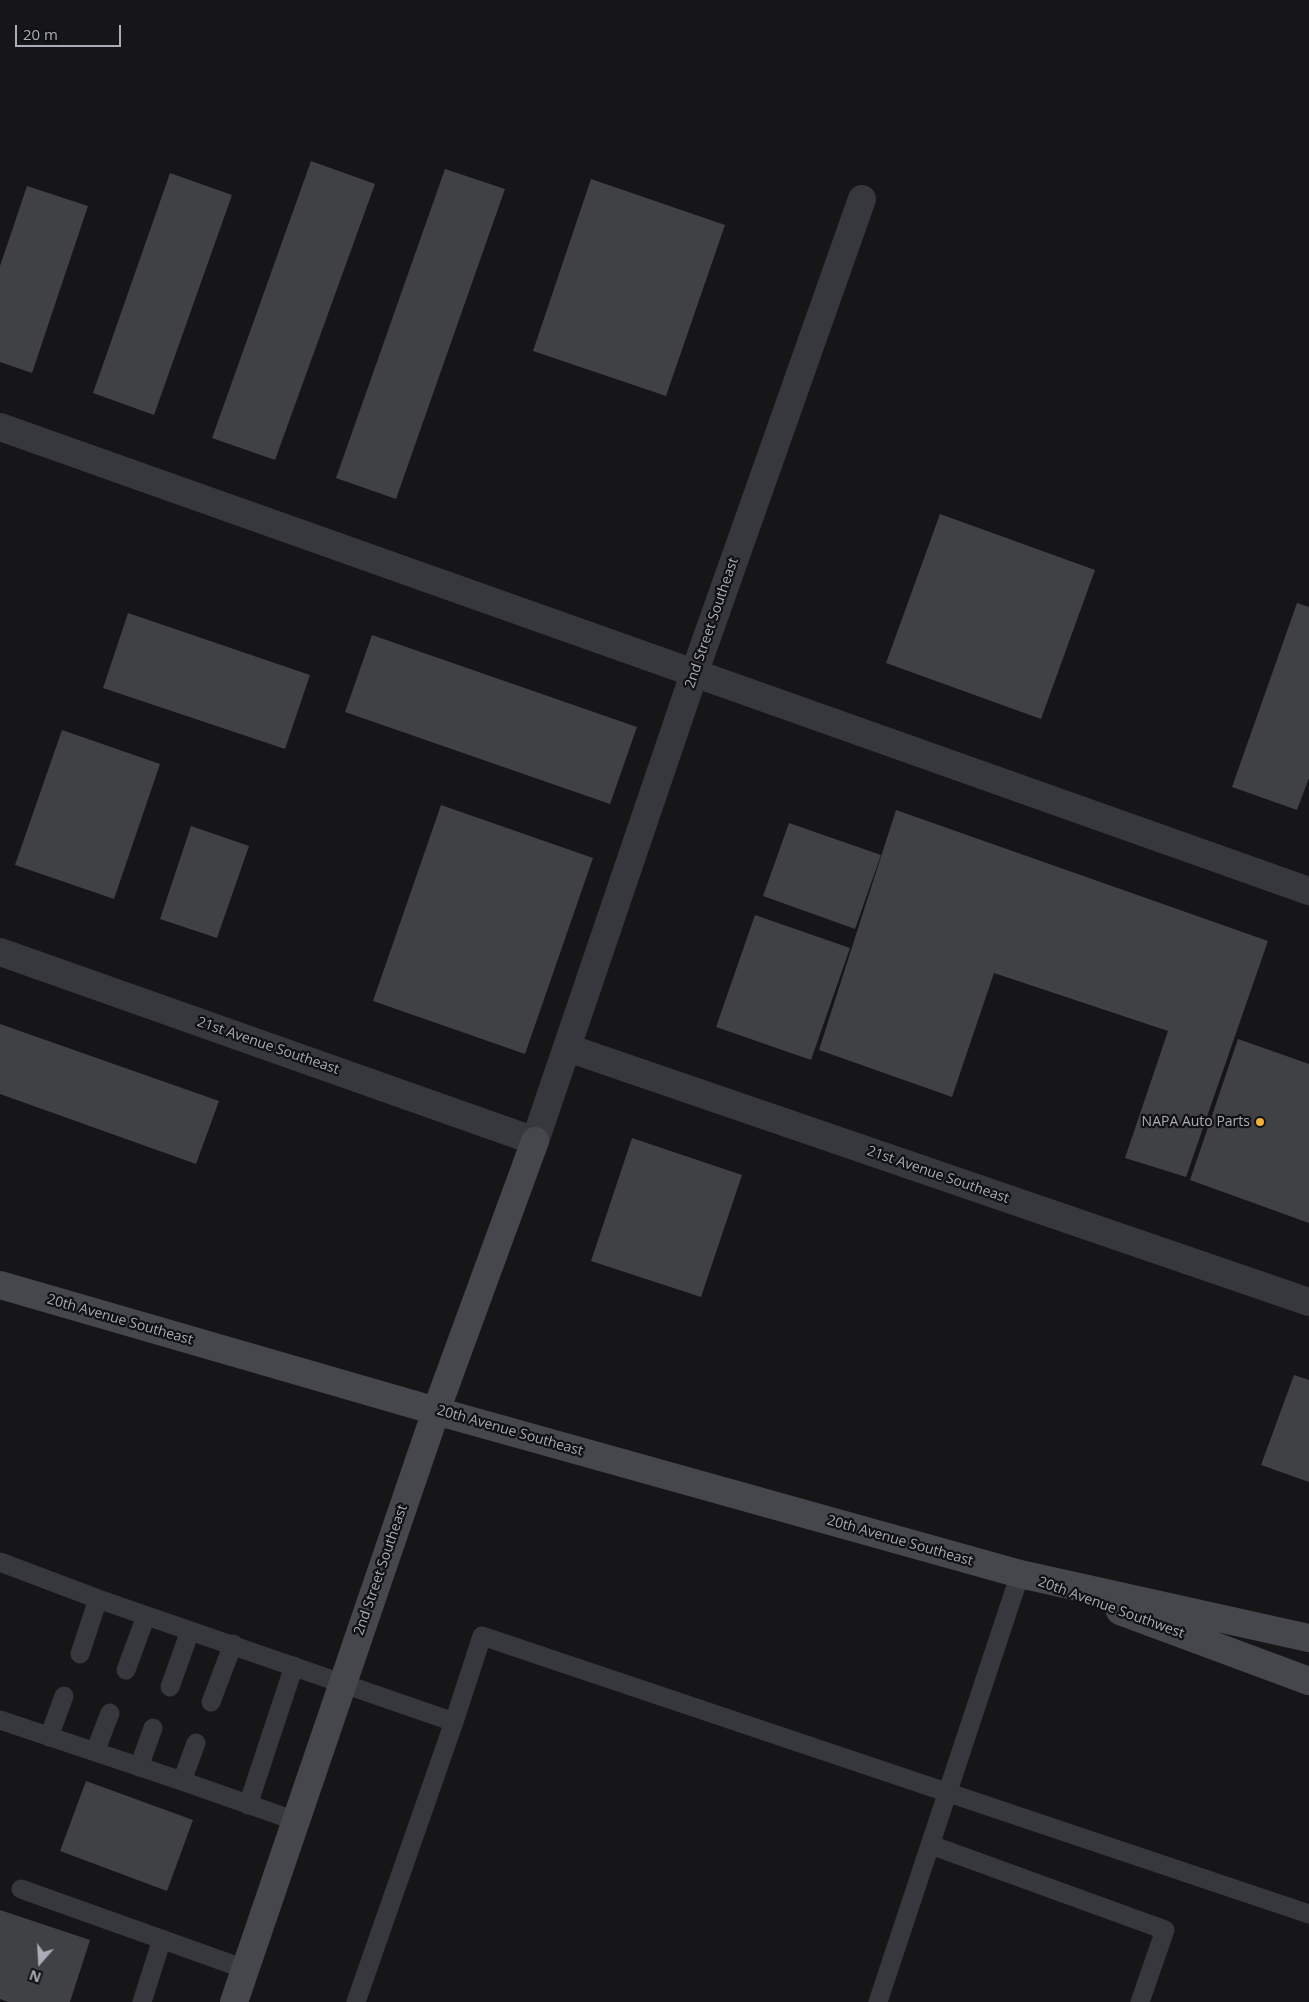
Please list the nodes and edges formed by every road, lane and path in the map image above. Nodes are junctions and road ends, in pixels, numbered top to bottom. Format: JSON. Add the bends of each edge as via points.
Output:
{"nodes":[{"id":1,"x":862,"y":200,"type":"dead end"},
{"id":2,"x":0,"y":427,"type":"edge"},
{"id":3,"x":694,"y":674,"type":"junction"},
{"id":4,"x":1309,"y":891,"type":"edge"},
{"id":5,"x":0,"y":952,"type":"edge"},
{"id":6,"x":568,"y":1048,"type":"junction"},
{"id":7,"x":536,"y":1141,"type":"junction"},
{"id":8,"x":0,"y":1286,"type":"edge"},
{"id":9,"x":1309,"y":1302,"type":"edge"},
{"id":10,"x":436,"y":1411,"type":"junction"},
{"id":11,"x":0,"y":1562,"type":"edge"},
{"id":12,"x":1020,"y":1574,"type":"junction"},
{"id":13,"x":98,"y":1599,"type":"junction"},
{"id":14,"x":146,"y":1616,"type":"junction"},
{"id":15,"x":190,"y":1631,"type":"junction"},
{"id":16,"x":1309,"y":1638,"type":"edge"},
{"id":17,"x":233,"y":1644,"type":"junction"},
{"id":18,"x":80,"y":1654,"type":"dead end"},
{"id":19,"x":294,"y":1666,"type":"junction"},
{"id":20,"x":126,"y":1670,"type":"dead end"},
{"id":21,"x":1309,"y":1681,"type":"edge"},
{"id":22,"x":342,"y":1682,"type":"junction"},
{"id":23,"x":170,"y":1686,"type":"dead end"},
{"id":24,"x":64,"y":1696,"type":"dead end"},
{"id":25,"x":212,"y":1702,"type":"dead end"},
{"id":26,"x":110,"y":1713,"type":"dead end"},
{"id":27,"x":0,"y":1720,"type":"edge"},
{"id":28,"x":454,"y":1722,"type":"junction"},
{"id":29,"x":153,"y":1728,"type":"dead end"},
{"id":30,"x":50,"y":1737,"type":"junction"},
{"id":31,"x":196,"y":1744,"type":"dead end"},
{"id":32,"x":95,"y":1752,"type":"junction"},
{"id":33,"x":139,"y":1766,"type":"junction"},
{"id":34,"x":182,"y":1781,"type":"junction"},
{"id":35,"x":947,"y":1794,"type":"junction"},
{"id":36,"x":248,"y":1805,"type":"junction"},
{"id":37,"x":296,"y":1821,"type":"junction"},
{"id":38,"x":931,"y":1845,"type":"junction"},
{"id":39,"x":21,"y":1889,"type":"dead end"},
{"id":40,"x":1309,"y":1914,"type":"edge"},
{"id":41,"x":162,"y":1939,"type":"junction"},
{"id":42,"x":245,"y":1969,"type":"junction"},
{"id":43,"x":142,"y":2002,"type":"edge"},
{"id":44,"x":234,"y":2002,"type":"edge"},
{"id":45,"x":356,"y":2002,"type":"edge"},
{"id":46,"x":878,"y":2002,"type":"edge"},
{"id":47,"x":1140,"y":2002,"type":"edge"}],
"edges":[{"from":1,"to":3,"type":"street","name":"2nd Street Southeast"},
{"from":2,"to":3,"type":"street"},
{"from":3,"to":4,"type":"street"},
{"from":3,"to":6,"type":"street","name":"2nd Street Southeast"},
{"from":5,"to":7,"type":"street","name":"21st Avenue Southeast"},
{"from":6,"to":7,"type":"street","name":"2nd Street Southeast"},
{"from":6,"to":9,"type":"street","name":"21st Avenue Southeast"},
{"from":7,"to":10,"type":"street","name":"2nd Street Southeast"},
{"from":8,"to":10,"type":"street","name":"20th Avenue Southeast"},
{"from":10,"to":12,"type":"street","name":"20th Avenue Southeast"},
{"from":10,"to":22,"type":"street","name":"2nd Street Southeast"},
{"from":11,"to":13,"type":"lane"},
{"from":12,"to":16,"type":"street","name":"20th Avenue Southwest"},
{"from":12,"to":21,"type":"street","name":"20th Avenue Southwest"},
{"from":12,"to":35,"type":"lane"},
{"from":13,"to":14,"type":"lane"},
{"from":13,"to":18,"type":"lane"},
{"from":14,"to":15,"type":"lane"},
{"from":14,"to":20,"type":"lane"},
{"from":15,"to":17,"type":"lane"},
{"from":15,"to":23,"type":"lane"},
{"from":17,"to":19,"type":"lane"},
{"from":17,"to":25,"type":"lane"},
{"from":19,"to":22,"type":"lane"},
{"from":19,"to":36,"type":"lane"},
{"from":22,"to":28,"type":"lane"},
{"from":22,"to":37,"type":"street","name":"2nd Street Southeast"},
{"from":24,"to":30,"type":"lane"},
{"from":26,"to":32,"type":"lane"},
{"from":27,"to":30,"type":"lane"},
{"from":28,"to":35,"type":"lane","via":[[482,1636]]},
{"from":28,"to":45,"type":"lane"},
{"from":29,"to":33,"type":"lane"},
{"from":30,"to":32,"type":"lane"},
{"from":31,"to":34,"type":"lane"},
{"from":32,"to":33,"type":"lane"},
{"from":33,"to":34,"type":"lane"},
{"from":34,"to":36,"type":"lane"},
{"from":35,"to":38,"type":"lane"},
{"from":35,"to":40,"type":"lane"},
{"from":36,"to":37,"type":"lane"},
{"from":37,"to":42,"type":"street","name":"2nd Street Southeast"},
{"from":38,"to":46,"type":"lane"},
{"from":38,"to":47,"type":"lane","via":[[1165,1930]]},
{"from":39,"to":41,"type":"lane"},
{"from":41,"to":42,"type":"lane"},
{"from":41,"to":43,"type":"lane"},
{"from":42,"to":44,"type":"street","name":"2nd Street Southeast"}]}
